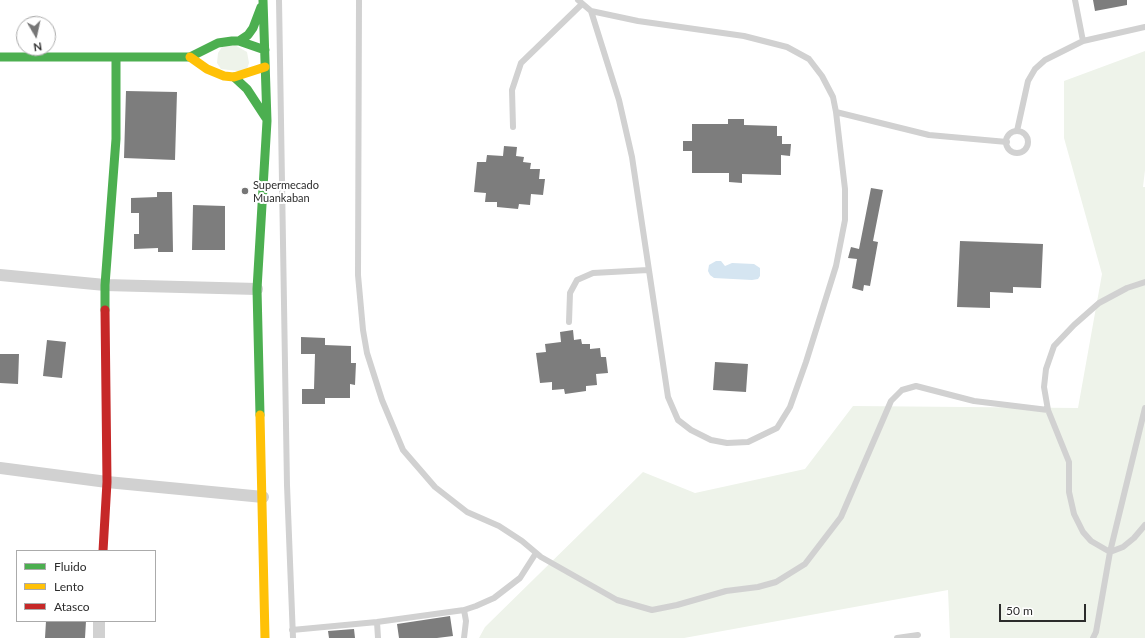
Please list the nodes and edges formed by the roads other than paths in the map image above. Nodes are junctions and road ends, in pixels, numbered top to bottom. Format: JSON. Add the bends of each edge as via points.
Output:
{"nodes":[{"id":1,"x":263,"y":0,"type":"edge"},
{"id":2,"x":279,"y":0,"type":"edge"},
{"id":3,"x":359,"y":0,"type":"edge"},
{"id":4,"x":1075,"y":0,"type":"edge"},
{"id":5,"x":580,"y":2,"type":"edge"},
{"id":6,"x":591,"y":11,"type":"junction"},
{"id":7,"x":1145,"y":26,"type":"edge"},
{"id":8,"x":239,"y":41,"type":"junction"},
{"id":9,"x":1083,"y":41,"type":"junction"},
{"id":10,"x":265,"y":50,"type":"junction"},
{"id":11,"x":0,"y":57,"type":"edge"},
{"id":12,"x":190,"y":57,"type":"junction"},
{"id":13,"x":116,"y":58,"type":"junction"},
{"id":14,"x":265,"y":67,"type":"junction"},
{"id":15,"x":234,"y":77,"type":"junction"},
{"id":16,"x":836,"y":112,"type":"junction"},
{"id":17,"x":267,"y":121,"type":"junction"},
{"id":18,"x":514,"y":126,"type":"dead end"},
{"id":19,"x":1017,"y":131,"type":"junction"},
{"id":20,"x":1007,"y":142,"type":"junction"},
{"id":21,"x":648,"y":270,"type":"junction"},
{"id":22,"x":0,"y":275,"type":"edge"},
{"id":23,"x":1145,"y":282,"type":"edge"},
{"id":24,"x":105,"y":285,"type":"junction"},
{"id":25,"x":258,"y":289,"type":"junction"},
{"id":26,"x":569,"y":322,"type":"dead end"},
{"id":27,"x":1145,"y":408,"type":"edge"},
{"id":28,"x":1048,"y":410,"type":"junction"},
{"id":29,"x":0,"y":468,"type":"edge"},
{"id":30,"x":107,"y":482,"type":"junction"},
{"id":31,"x":263,"y":497,"type":"junction"},
{"id":32,"x":1145,"y":525,"type":"edge"},
{"id":33,"x":103,"y":550,"type":"edge"},
{"id":34,"x":1110,"y":552,"type":"junction"},
{"id":35,"x":536,"y":553,"type":"junction"},
{"id":36,"x":464,"y":610,"type":"junction"},
{"id":37,"x":99,"y":622,"type":"edge"},
{"id":38,"x":376,"y":622,"type":"junction"},
{"id":39,"x":292,"y":630,"type":"junction"},
{"id":40,"x":918,"y":635,"type":"dead end"},
{"id":41,"x":99,"y":638,"type":"edge"},
{"id":42,"x":265,"y":638,"type":"edge"},
{"id":43,"x":293,"y":638,"type":"edge"},
{"id":44,"x":378,"y":638,"type":"edge"},
{"id":45,"x":464,"y":638,"type":"edge"},
{"id":46,"x":897,"y":638,"type":"edge"},
{"id":47,"x":1093,"y":638,"type":"edge"}],
"edges":[{"from":1,"to":8,"type":"street","via":[[257,21],[248,35]]},
{"from":1,"to":10,"type":"street"},
{"from":2,"to":39,"type":"lane","via":[[287,485]]},
{"from":3,"to":35,"type":"lane","via":[[358,275],[367,353],[382,400],[403,450],[435,487],[468,512],[498,526]]},
{"from":4,"to":9,"type":"lane"},
{"from":5,"to":6,"type":"lane"},
{"from":5,"to":18,"type":"lane","via":[[521,62],[512,90]]},
{"from":6,"to":16,"type":"lane","via":[[638,21],[744,36],[787,47],[809,59],[822,76],[833,97]]},
{"from":6,"to":21,"type":"lane","via":[[619,100],[632,157]]},
{"from":7,"to":9,"type":"lane"},
{"from":8,"to":10,"type":"street"},
{"from":8,"to":12,"type":"street","via":[[218,43]]},
{"from":9,"to":19,"type":"lane","via":[[1057,52],[1035,69],[1028,81]]},
{"from":10,"to":14,"type":"street"},
{"from":11,"to":13,"type":"street"},
{"from":12,"to":13,"type":"street"},
{"from":12,"to":15,"type":"street","via":[[207,69]]},
{"from":13,"to":24,"type":"street","via":[[116,139]]},
{"from":14,"to":15,"type":"street"},
{"from":14,"to":17,"type":"street"},
{"from":15,"to":17,"type":"street","via":[[247,89]]},
{"from":16,"to":20,"type":"lane","via":[[929,135]]},
{"from":16,"to":21,"type":"lane","via":[[845,189],[845,220],[836,266],[806,362],[790,407],[777,428],[748,442],[727,443],[711,440],[678,420],[668,397]]},
{"from":17,"to":25,"type":"street"},
{"from":19,"to":20,"type":"lane","via":[[1010,134]]},
{"from":19,"to":20,"type":"lane","via":[[1026,135],[1026,148],[1021,152],[1014,152]]},
{"from":21,"to":26,"type":"lane","via":[[592,273],[577,280],[570,293]]},
{"from":22,"to":24,"type":"street"},
{"from":23,"to":28,"type":"lane","via":[[1127,288],[1099,303],[1054,346],[1046,369],[1044,387]]},
{"from":24,"to":25,"type":"street"},
{"from":24,"to":30,"type":"street"},
{"from":25,"to":31,"type":"street"},
{"from":27,"to":34,"type":"lane"},
{"from":28,"to":34,"type":"lane","via":[[1069,462],[1069,492],[1074,514],[1090,541]]},
{"from":28,"to":35,"type":"lane","via":[[974,401],[916,386],[902,390],[891,401],[841,516],[805,564],[776,582],[726,591],[677,606],[652,610],[617,600]]},
{"from":29,"to":30,"type":"street"},
{"from":30,"to":31,"type":"street"},
{"from":30,"to":33,"type":"street"},
{"from":31,"to":42,"type":"street"},
{"from":32,"to":34,"type":"lane","via":[[1123,547]]},
{"from":34,"to":47,"type":"lane"},
{"from":35,"to":36,"type":"lane","via":[[520,578],[494,598]]},
{"from":36,"to":38,"type":"lane"},
{"from":36,"to":45,"type":"lane"},
{"from":37,"to":41,"type":"street"},
{"from":38,"to":39,"type":"lane"},
{"from":38,"to":44,"type":"lane"},
{"from":39,"to":43,"type":"lane"},
{"from":40,"to":46,"type":"lane"}]}
